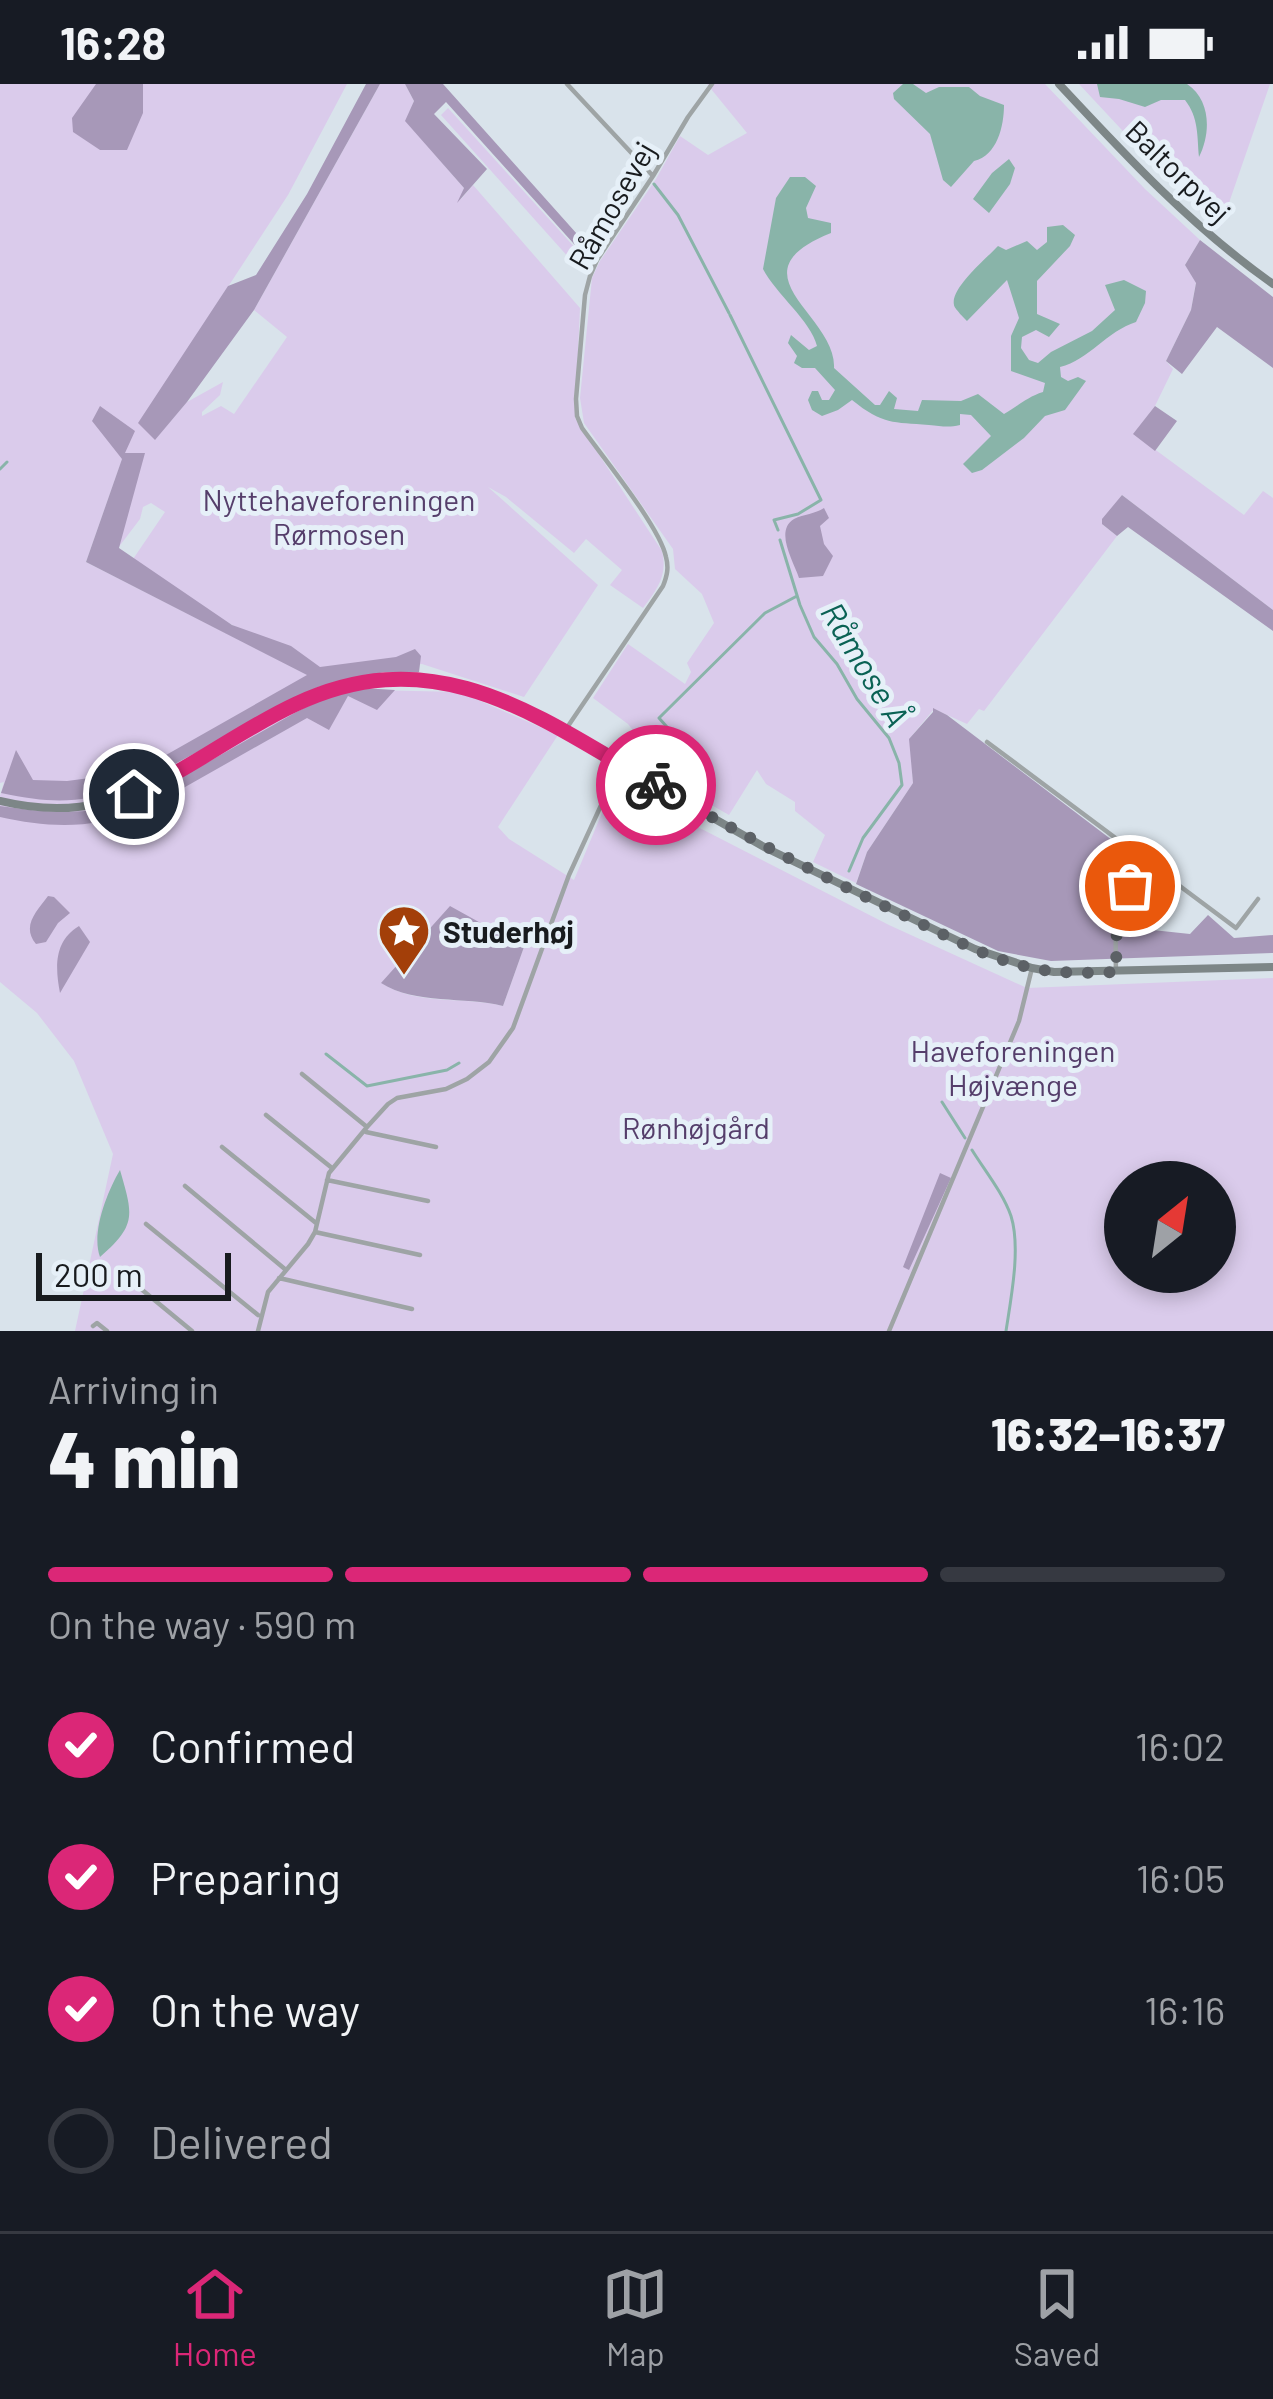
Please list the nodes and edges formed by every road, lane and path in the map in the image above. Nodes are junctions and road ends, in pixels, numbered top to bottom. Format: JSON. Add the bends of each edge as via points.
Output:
{"nodes":[{"id":1,"x":567,"y":84,"type":"edge"},
{"id":2,"x":712,"y":84,"type":"edge"},
{"id":3,"x":1059,"y":84,"type":"edge"},
{"id":4,"x":653,"y":176,"type":"junction"},
{"id":5,"x":1273,"y":284,"type":"edge"},
{"id":6,"x":564,"y":732,"type":"junction"},
{"id":7,"x":987,"y":742,"type":"dead end"},
{"id":8,"x":620,"y":764,"type":"junction"},
{"id":9,"x":0,"y":801,"type":"edge"},
{"id":10,"x":1148,"y":862,"type":"junction"},
{"id":11,"x":1258,"y":899,"type":"dead end"},
{"id":12,"x":1273,"y":967,"type":"edge"},
{"id":13,"x":1032,"y":968,"type":"junction"},
{"id":14,"x":1116,"y":972,"type":"junction"},
{"id":15,"x":302,"y":1074,"type":"dead end"},
{"id":16,"x":266,"y":1115,"type":"dead end"},
{"id":17,"x":366,"y":1129,"type":"junction"},
{"id":18,"x":222,"y":1148,"type":"dead end"},
{"id":19,"x":436,"y":1148,"type":"dead end"},
{"id":20,"x":332,"y":1168,"type":"junction"},
{"id":21,"x":326,"y":1180,"type":"junction"},
{"id":22,"x":185,"y":1186,"type":"dead end"},
{"id":23,"x":428,"y":1201,"type":"dead end"},
{"id":24,"x":146,"y":1224,"type":"dead end"},
{"id":25,"x":316,"y":1228,"type":"junction"},
{"id":26,"x":420,"y":1255,"type":"dead end"},
{"id":27,"x":118,"y":1270,"type":"dead end"},
{"id":28,"x":286,"y":1270,"type":"junction"},
{"id":29,"x":279,"y":1278,"type":"junction"},
{"id":30,"x":412,"y":1309,"type":"dead end"},
{"id":31,"x":260,"y":1317,"type":"junction"},
{"id":32,"x":93,"y":1326,"type":"dead end"},
{"id":33,"x":258,"y":1330,"type":"edge"},
{"id":34,"x":107,"y":1331,"type":"edge"},
{"id":35,"x":191,"y":1331,"type":"edge"},
{"id":36,"x":267,"y":1331,"type":"edge"},
{"id":37,"x":889,"y":1331,"type":"edge"}],
"edges":[{"from":1,"to":4,"type":"street"},
{"from":2,"to":4,"type":"street","name":"Råmosevej"},
{"from":3,"to":5,"type":"street","name":"Baltorpvej","via":[[1153,184]]},
{"from":4,"to":6,"type":"street","name":"Råmosevej","via":[[590,276],[576,399],[582,428],[665,550],[668,573]]},
{"from":6,"to":8,"type":"street"},
{"from":6,"to":9,"type":"street","via":[[467,687],[363,683],[292,706],[107,804],[61,809]]},
{"from":7,"to":10,"type":"street"},
{"from":8,"to":13,"type":"street","via":[[766,848],[975,950]]},
{"from":8,"to":17,"type":"street","via":[[500,1050],[448,1088],[397,1098]]},
{"from":10,"to":11,"type":"street","via":[[1236,928]]},
{"from":10,"to":14,"type":"street","via":[[1117,914]]},
{"from":12,"to":14,"type":"street"},
{"from":13,"to":14,"type":"street"},
{"from":13,"to":37,"type":"street","via":[[1019,1022]]},
{"from":15,"to":17,"type":"street"},
{"from":16,"to":20,"type":"street"},
{"from":17,"to":19,"type":"street"},
{"from":17,"to":20,"type":"street"},
{"from":18,"to":25,"type":"street"},
{"from":20,"to":21,"type":"street"},
{"from":21,"to":23,"type":"street"},
{"from":21,"to":25,"type":"street"},
{"from":22,"to":28,"type":"street"},
{"from":24,"to":31,"type":"street"},
{"from":25,"to":26,"type":"street"},
{"from":25,"to":28,"type":"street"},
{"from":27,"to":35,"type":"street"},
{"from":28,"to":29,"type":"street"},
{"from":29,"to":30,"type":"street"},
{"from":29,"to":31,"type":"street"},
{"from":31,"to":33,"type":"street"},
{"from":32,"to":34,"type":"street"},
{"from":33,"to":36,"type":"street"}]}
